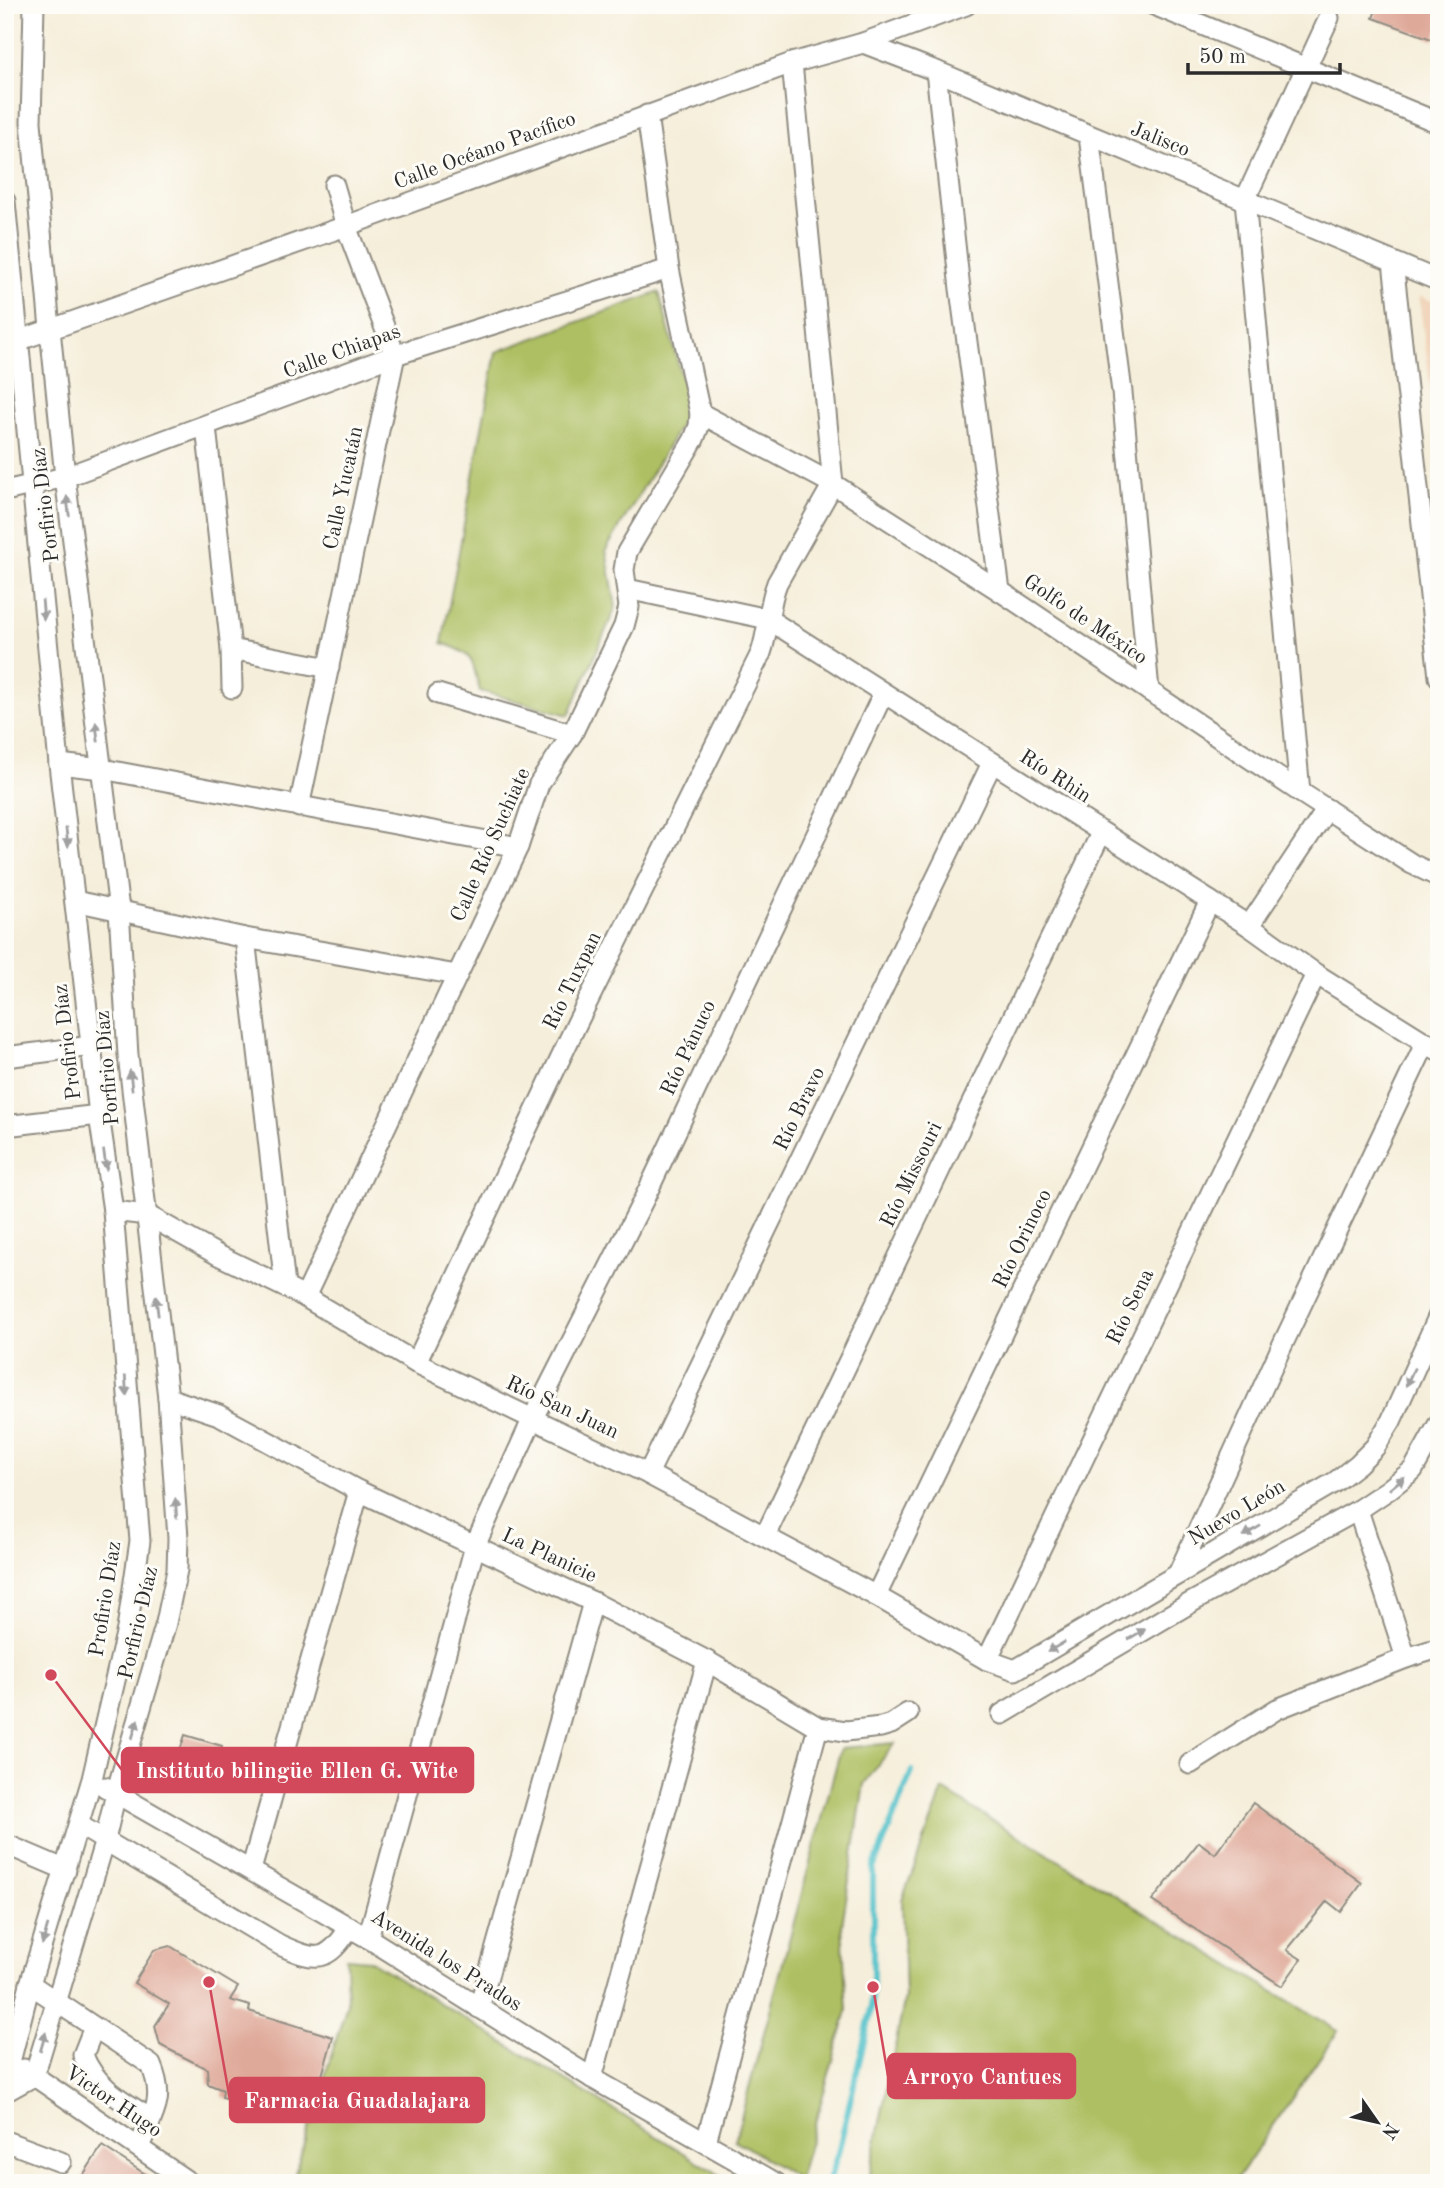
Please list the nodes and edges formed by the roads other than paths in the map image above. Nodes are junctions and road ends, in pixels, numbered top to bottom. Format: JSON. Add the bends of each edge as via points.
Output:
{"nodes":[{"id":1,"x":34,"y":5,"type":"edge"},
{"id":2,"x":966,"y":5,"type":"edge"},
{"id":3,"x":1154,"y":5,"type":"edge"},
{"id":4,"x":1329,"y":18,"type":"dead end"},
{"id":5,"x":863,"y":43,"type":"junction"},
{"id":6,"x":792,"y":63,"type":"junction"},
{"id":7,"x":1307,"y":69,"type":"junction"},
{"id":8,"x":936,"y":71,"type":"junction"},
{"id":9,"x":647,"y":116,"type":"junction"},
{"id":10,"x":1439,"y":123,"type":"edge"},
{"id":11,"x":1089,"y":136,"type":"junction"},
{"id":12,"x":334,"y":185,"type":"dead end"},
{"id":13,"x":1245,"y":200,"type":"junction"},
{"id":14,"x":5,"y":201,"type":"edge"},
{"id":15,"x":346,"y":226,"type":"junction"},
{"id":16,"x":1393,"y":262,"type":"junction"},
{"id":17,"x":669,"y":269,"type":"junction"},
{"id":18,"x":1439,"y":281,"type":"edge"},
{"id":19,"x":50,"y":329,"type":"junction"},
{"id":20,"x":20,"y":340,"type":"junction"},
{"id":21,"x":395,"y":355,"type":"junction"},
{"id":22,"x":700,"y":412,"type":"junction"},
{"id":23,"x":206,"y":427,"type":"junction"},
{"id":24,"x":65,"y":477,"type":"junction"},
{"id":25,"x":833,"y":484,"type":"junction"},
{"id":26,"x":33,"y":486,"type":"junction"},
{"id":27,"x":5,"y":491,"type":"edge"},
{"id":28,"x":627,"y":589,"type":"junction"},
{"id":29,"x":1000,"y":591,"type":"junction"},
{"id":30,"x":768,"y":619,"type":"junction"},
{"id":31,"x":231,"y":649,"type":"junction"},
{"id":32,"x":329,"y":668,"type":"junction"},
{"id":33,"x":1439,"y":677,"type":"edge"},
{"id":34,"x":232,"y":688,"type":"dead end"},
{"id":35,"x":1149,"y":691,"type":"junction"},
{"id":36,"x":438,"y":694,"type":"dead end"},
{"id":37,"x":883,"y":694,"type":"junction"},
{"id":38,"x":572,"y":734,"type":"junction"},
{"id":39,"x":992,"y":763,"type":"junction"},
{"id":40,"x":59,"y":764,"type":"junction"},
{"id":41,"x":102,"y":769,"type":"junction"},
{"id":42,"x":1300,"y":792,"type":"junction"},
{"id":43,"x":299,"y":807,"type":"junction"},
{"id":44,"x":1327,"y":809,"type":"junction"},
{"id":45,"x":1101,"y":833,"type":"junction"},
{"id":46,"x":518,"y":847,"type":"junction"},
{"id":47,"x":1439,"y":877,"type":"edge"},
{"id":48,"x":75,"y":901,"type":"junction"},
{"id":49,"x":1210,"y":901,"type":"junction"},
{"id":50,"x":119,"y":910,"type":"junction"},
{"id":51,"x":1249,"y":926,"type":"junction"},
{"id":52,"x":245,"y":938,"type":"junction"},
{"id":53,"x":1316,"y":974,"type":"junction"},
{"id":54,"x":457,"y":975,"type":"junction"},
{"id":55,"x":92,"y":1046,"type":"junction"},
{"id":56,"x":1432,"y":1046,"type":"edge"},
{"id":57,"x":5,"y":1057,"type":"edge"},
{"id":58,"x":99,"y":1115,"type":"junction"},
{"id":59,"x":5,"y":1126,"type":"edge"},
{"id":60,"x":113,"y":1211,"type":"junction"},
{"id":61,"x":146,"y":1215,"type":"junction"},
{"id":62,"x":285,"y":1286,"type":"junction"},
{"id":63,"x":305,"y":1297,"type":"junction"},
{"id":64,"x":1439,"y":1315,"type":"edge"},
{"id":65,"x":416,"y":1363,"type":"junction"},
{"id":66,"x":168,"y":1398,"type":"junction"},
{"id":67,"x":533,"y":1419,"type":"junction"},
{"id":68,"x":1439,"y":1423,"type":"edge"},
{"id":69,"x":648,"y":1474,"type":"junction"},
{"id":70,"x":359,"y":1491,"type":"junction"},
{"id":71,"x":1358,"y":1510,"type":"junction"},
{"id":72,"x":765,"y":1536,"type":"junction"},
{"id":73,"x":475,"y":1546,"type":"junction"},
{"id":74,"x":1178,"y":1574,"type":"junction"},
{"id":75,"x":876,"y":1595,"type":"junction"},
{"id":76,"x":593,"y":1602,"type":"junction"},
{"id":77,"x":1439,"y":1648,"type":"edge"},
{"id":78,"x":1406,"y":1658,"type":"junction"},
{"id":79,"x":988,"y":1660,"type":"junction"},
{"id":80,"x":707,"y":1661,"type":"junction"},
{"id":81,"x":1015,"y":1670,"type":"junction"},
{"id":82,"x":1037,"y":1695,"type":"junction"},
{"id":83,"x":908,"y":1713,"type":"dead end"},
{"id":84,"x":1002,"y":1714,"type":"dead end"},
{"id":85,"x":818,"y":1727,"type":"junction"},
{"id":86,"x":1190,"y":1764,"type":"dead end"},
{"id":87,"x":92,"y":1779,"type":"junction"},
{"id":88,"x":116,"y":1793,"type":"junction"},
{"id":89,"x":79,"y":1825,"type":"junction"},
{"id":90,"x":105,"y":1840,"type":"junction"},
{"id":91,"x":5,"y":1844,"type":"edge"},
{"id":92,"x":65,"y":1870,"type":"junction"},
{"id":93,"x":251,"y":1871,"type":"junction"},
{"id":94,"x":350,"y":1927,"type":"junction"},
{"id":95,"x":368,"y":1938,"type":"junction"},
{"id":96,"x":30,"y":1984,"type":"junction"},
{"id":97,"x":55,"y":2001,"type":"junction"},
{"id":98,"x":479,"y":2007,"type":"junction"},
{"id":99,"x":94,"y":2027,"type":"junction"},
{"id":100,"x":10,"y":2060,"type":"junction"},
{"id":101,"x":34,"y":2076,"type":"junction"},
{"id":102,"x":592,"y":2078,"type":"junction"},
{"id":103,"x":5,"y":2082,"type":"edge"},
{"id":104,"x":5,"y":2092,"type":"edge"},
{"id":105,"x":110,"y":2094,"type":"junction"},
{"id":106,"x":95,"y":2116,"type":"junction"},
{"id":107,"x":151,"y":2119,"type":"junction"},
{"id":108,"x":5,"y":2141,"type":"edge"},
{"id":109,"x":706,"y":2142,"type":"junction"},
{"id":110,"x":139,"y":2147,"type":"junction"},
{"id":111,"x":61,"y":2162,"type":"dead end"},
{"id":112,"x":190,"y":2183,"type":"edge"},
{"id":113,"x":776,"y":2183,"type":"edge"}],
"edges":[{"from":1,"to":19,"type":"street","name":"Porfirio Díaz","via":[[31,122]]},
{"from":2,"to":5,"type":"street","name":"Calle Océano Pacífico"},
{"from":3,"to":7,"type":"street"},
{"from":4,"to":7,"type":"street"},
{"from":5,"to":6,"type":"street","name":"Calle Océano Pacífico"},
{"from":5,"to":8,"type":"street","name":"Jalisco"},
{"from":6,"to":9,"type":"street","name":"Calle Océano Pacífico"},
{"from":6,"to":25,"type":"street"},
{"from":7,"to":10,"type":"street"},
{"from":7,"to":13,"type":"street"},
{"from":8,"to":11,"type":"street","name":"Jalisco"},
{"from":8,"to":29,"type":"street"},
{"from":9,"to":15,"type":"street","name":"Calle Océano Pacífico"},
{"from":9,"to":17,"type":"street"},
{"from":11,"to":13,"type":"street","name":"Jalisco"},
{"from":11,"to":35,"type":"street","via":[[1122,392]]},
{"from":12,"to":15,"type":"street"},
{"from":13,"to":16,"type":"street","name":"Jalisco"},
{"from":13,"to":42,"type":"street"},
{"from":14,"to":20,"type":"street","name":"Profirio Díaz"},
{"from":15,"to":19,"type":"street","name":"Calle Océano Pacífico"},
{"from":15,"to":21,"type":"street"},
{"from":16,"to":18,"type":"street","name":"Jalisco"},
{"from":16,"to":33,"type":"street"},
{"from":17,"to":21,"type":"street","name":"Calle Chiapas"},
{"from":17,"to":22,"type":"street"},
{"from":19,"to":20,"type":"street","name":"Calle Océano Pacífico"},
{"from":19,"to":24,"type":"street","name":"Porfirio Díaz"},
{"from":20,"to":26,"type":"street","name":"Profirio Díaz"},
{"from":21,"to":23,"type":"street","name":"Calle Chiapas"},
{"from":21,"to":32,"type":"street","name":"Calle Yucatán"},
{"from":22,"to":25,"type":"street","name":"Golfo de México"},
{"from":22,"to":28,"type":"street","name":"Calle Río Suchiate","via":[[694,439],[627,552]]},
{"from":23,"to":24,"type":"street","name":"Calle Chiapas"},
{"from":23,"to":31,"type":"street"},
{"from":24,"to":26,"type":"street","name":"Calle Chiapas"},
{"from":41,"to":24,"type":"street","name":"Porfirio Díaz","one_way":true},
{"from":25,"to":29,"type":"street","name":"Golfo de México"},
{"from":25,"to":30,"type":"street","name":"Río Tuxpan","via":[[777,583]]},
{"from":26,"to":27,"type":"street","name":"Calle Chiapas"},
{"from":26,"to":40,"type":"street","name":"Profirio Díaz","one_way":true},
{"from":28,"to":30,"type":"street","name":"Río Rhin"},
{"from":28,"to":38,"type":"street","name":"Calle Río Suchiate","via":[[624,626]]},
{"from":29,"to":35,"type":"street","name":"Golfo de México"},
{"from":30,"to":37,"type":"street","name":"Río Rhin"},
{"from":30,"to":65,"type":"street","name":"Río Tuxpan","via":[[761,653]]},
{"from":31,"to":32,"type":"street"},
{"from":31,"to":34,"type":"street"},
{"from":32,"to":43,"type":"street","name":"Calle Yucatán"},
{"from":35,"to":42,"type":"street","name":"Golfo de México"},
{"from":36,"to":38,"type":"street"},
{"from":37,"to":39,"type":"street","name":"Río Rhin"},
{"from":37,"to":67,"type":"street","name":"Río Pánuco","via":[[644,1199]]},
{"from":38,"to":46,"type":"street","name":"Calle Río Suchiate","via":[[539,784]]},
{"from":39,"to":45,"type":"street","name":"Río Rhin"},
{"from":39,"to":69,"type":"street","name":"Río Bravo"},
{"from":40,"to":41,"type":"street"},
{"from":40,"to":48,"type":"street","name":"Profirio Díaz","one_way":true},
{"from":41,"to":43,"type":"street"},
{"from":41,"to":50,"type":"street","name":"Porfirio Díaz"},
{"from":42,"to":44,"type":"street","name":"Golfo de México"},
{"from":43,"to":46,"type":"street"},
{"from":44,"to":47,"type":"street","name":"Golfo de México"},
{"from":44,"to":51,"type":"street"},
{"from":45,"to":49,"type":"street","name":"Río Rhin"},
{"from":45,"to":72,"type":"street","name":"Río Missouri"},
{"from":46,"to":54,"type":"street","name":"Calle Río Suchiate"},
{"from":48,"to":50,"type":"street"},
{"from":48,"to":55,"type":"street","name":"Profirio Díaz"},
{"from":49,"to":51,"type":"street","name":"Río Rhin"},
{"from":49,"to":75,"type":"street","name":"Río Orinoco"},
{"from":50,"to":52,"type":"street"},
{"from":61,"to":50,"type":"street","name":"Porfirio Díaz","one_way":true,"via":[[128,1055]]},
{"from":51,"to":53,"type":"street","name":"Río Rhin"},
{"from":52,"to":54,"type":"street"},
{"from":52,"to":62,"type":"street"},
{"from":53,"to":56,"type":"street","name":"Río Rhin"},
{"from":53,"to":79,"type":"street","name":"Río Sena"},
{"from":54,"to":63,"type":"street","name":"Calle Río Suchiate"},
{"from":55,"to":57,"type":"street"},
{"from":55,"to":58,"type":"street","name":"Profirio Díaz"},
{"from":56,"to":74,"type":"street","via":[[1280,1350]]},
{"from":58,"to":59,"type":"street"},
{"from":58,"to":60,"type":"street","name":"Profirio Díaz","one_way":true},
{"from":60,"to":61,"type":"street","name":"Río San Juan"},
{"from":60,"to":87,"type":"street","name":"Profirio Díaz","one_way":true,"via":[[140,1541],[127,1629]]},
{"from":61,"to":62,"type":"street","name":"Río San Juan"},
{"from":66,"to":61,"type":"street","name":"Porfirio Díaz","one_way":true},
{"from":62,"to":63,"type":"street","name":"Río San Juan"},
{"from":63,"to":65,"type":"street","name":"Río San Juan"},
{"from":64,"to":74,"type":"street","name":"Nuevo León","one_way":true,"via":[[1391,1421],[1359,1464]]},
{"from":65,"to":67,"type":"street","name":"Río San Juan"},
{"from":66,"to":70,"type":"street","name":"La Planicie","via":[[219,1415]]},
{"from":88,"to":66,"type":"street","name":"Porfirio Díaz","one_way":true,"via":[[177,1570]]},
{"from":67,"to":69,"type":"street","name":"Río San Juan"},
{"from":67,"to":73,"type":"street","name":"Río Pánuco"},
{"from":71,"to":68,"type":"street","one_way":true,"via":[[1413,1470]]},
{"from":69,"to":72,"type":"street","name":"Río San Juan"},
{"from":70,"to":73,"type":"street","name":"La Planicie"},
{"from":70,"to":93,"type":"street"},
{"from":71,"to":78,"type":"street"},
{"from":82,"to":71,"type":"street","one_way":true},
{"from":72,"to":75,"type":"street","name":"Río San Juan"},
{"from":73,"to":76,"type":"street","name":"La Planicie"},
{"from":73,"to":95,"type":"street","name":"Río Pánuco"},
{"from":74,"to":81,"type":"street","name":"Nuevo León","one_way":true},
{"from":75,"to":79,"type":"street","name":"Río San Juan"},
{"from":76,"to":80,"type":"street","name":"La Planicie"},
{"from":76,"to":98,"type":"street"},
{"from":77,"to":78,"type":"street"},
{"from":78,"to":86,"type":"street","via":[[1278,1709]]},
{"from":79,"to":81,"type":"street"},
{"from":80,"to":85,"type":"street","name":"La Planicie"},
{"from":80,"to":102,"type":"street"},
{"from":81,"to":82,"type":"street"},
{"from":82,"to":84,"type":"street"},
{"from":83,"to":85,"type":"street","name":"La Planicie","via":[[881,1727],[846,1731]]},
{"from":85,"to":109,"type":"street"},
{"from":87,"to":88,"type":"street","name":"Avenida los Prados"},
{"from":87,"to":89,"type":"street","name":"Profirio Díaz"},
{"from":88,"to":90,"type":"street","name":"Porfirio Díaz"},
{"from":88,"to":93,"type":"street","name":"Avenida los Prados"},
{"from":89,"to":90,"type":"street"},
{"from":89,"to":92,"type":"street","name":"Profirio Díaz"},
{"from":90,"to":94,"type":"street","via":[[303,1955],[321,1957],[337,1946]]},
{"from":90,"to":97,"type":"street","name":"Porfirio Díaz"},
{"from":91,"to":92,"type":"street"},
{"from":92,"to":96,"type":"street","one_way":true},
{"from":93,"to":94,"type":"street","name":"Avenida los Prados"},
{"from":94,"to":95,"type":"street","name":"Avenida los Prados"},
{"from":95,"to":98,"type":"street","name":"Avenida los Prados"},
{"from":96,"to":97,"type":"street"},
{"from":96,"to":100,"type":"street"},
{"from":97,"to":99,"type":"street"},
{"from":101,"to":97,"type":"street","name":"Porfirio Díaz","one_way":true},
{"from":98,"to":102,"type":"street","name":"Avenida los Prados"},
{"from":99,"to":105,"type":"street","via":[[83,2055],[88,2069]]},
{"from":99,"to":107,"type":"street","via":[[151,2065],[159,2098]]},
{"from":100,"to":101,"type":"street","name":"Victor Hugo"},
{"from":100,"to":103,"type":"street"},
{"from":101,"to":104,"type":"street"},
{"from":101,"to":106,"type":"street","name":"Victor Hugo"},
{"from":102,"to":109,"type":"street","name":"Avenida los Prados"},
{"from":105,"to":106,"type":"street"},
{"from":105,"to":107,"type":"street"},
{"from":106,"to":110,"type":"street","name":"Victor Hugo"},
{"from":107,"to":110,"type":"street"},
{"from":108,"to":111,"type":"street"},
{"from":109,"to":113,"type":"street","name":"Avenida los Prados"},
{"from":110,"to":112,"type":"street","name":"Victor Hugo"}]}
